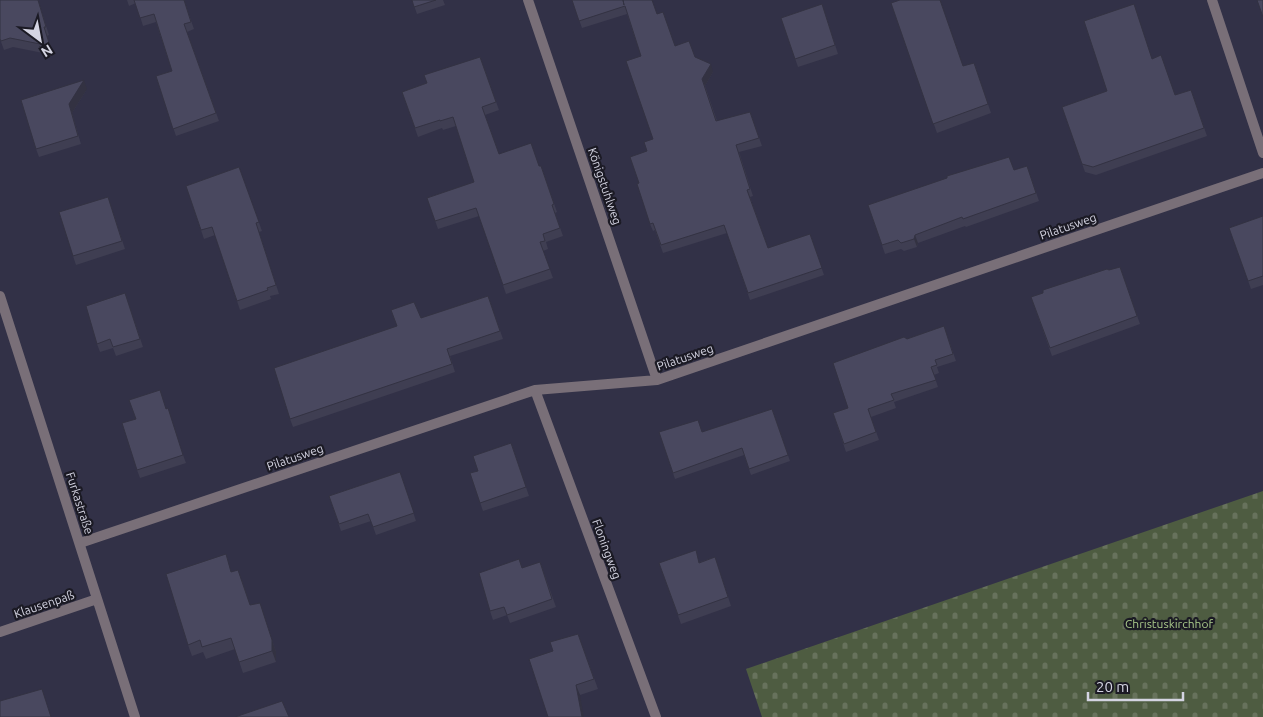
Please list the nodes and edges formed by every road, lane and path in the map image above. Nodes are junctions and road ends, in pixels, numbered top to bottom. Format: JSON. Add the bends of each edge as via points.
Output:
{"nodes":[{"id":1,"x":528,"y":0,"type":"edge"},
{"id":2,"x":1212,"y":0,"type":"edge"},
{"id":3,"x":1263,"y":153,"type":"edge"},
{"id":4,"x":1263,"y":173,"type":"edge"},
{"id":5,"x":0,"y":296,"type":"edge"},
{"id":6,"x":657,"y":380,"type":"junction"},
{"id":7,"x":535,"y":390,"type":"junction"},
{"id":8,"x":80,"y":543,"type":"junction"},
{"id":9,"x":97,"y":599,"type":"junction"},
{"id":10,"x":0,"y":632,"type":"edge"},
{"id":11,"x":136,"y":717,"type":"edge"},
{"id":12,"x":656,"y":717,"type":"edge"}],
"edges":[{"from":1,"to":6,"type":"street","name":"Königstuhlweg"},
{"from":2,"to":3,"type":"street"},
{"from":4,"to":6,"type":"street","name":"Pilatusweg"},
{"from":5,"to":8,"type":"street","name":"Furkastraße"},
{"from":6,"to":7,"type":"street","name":"Pilatusweg"},
{"from":7,"to":8,"type":"street","name":"Pilatusweg"},
{"from":7,"to":12,"type":"street","name":"Floningweg"},
{"from":8,"to":9,"type":"street","name":"Furkastraße"},
{"from":9,"to":10,"type":"street","name":"Klausenpaß"},
{"from":9,"to":11,"type":"street","name":"Furkastraße"}]}
